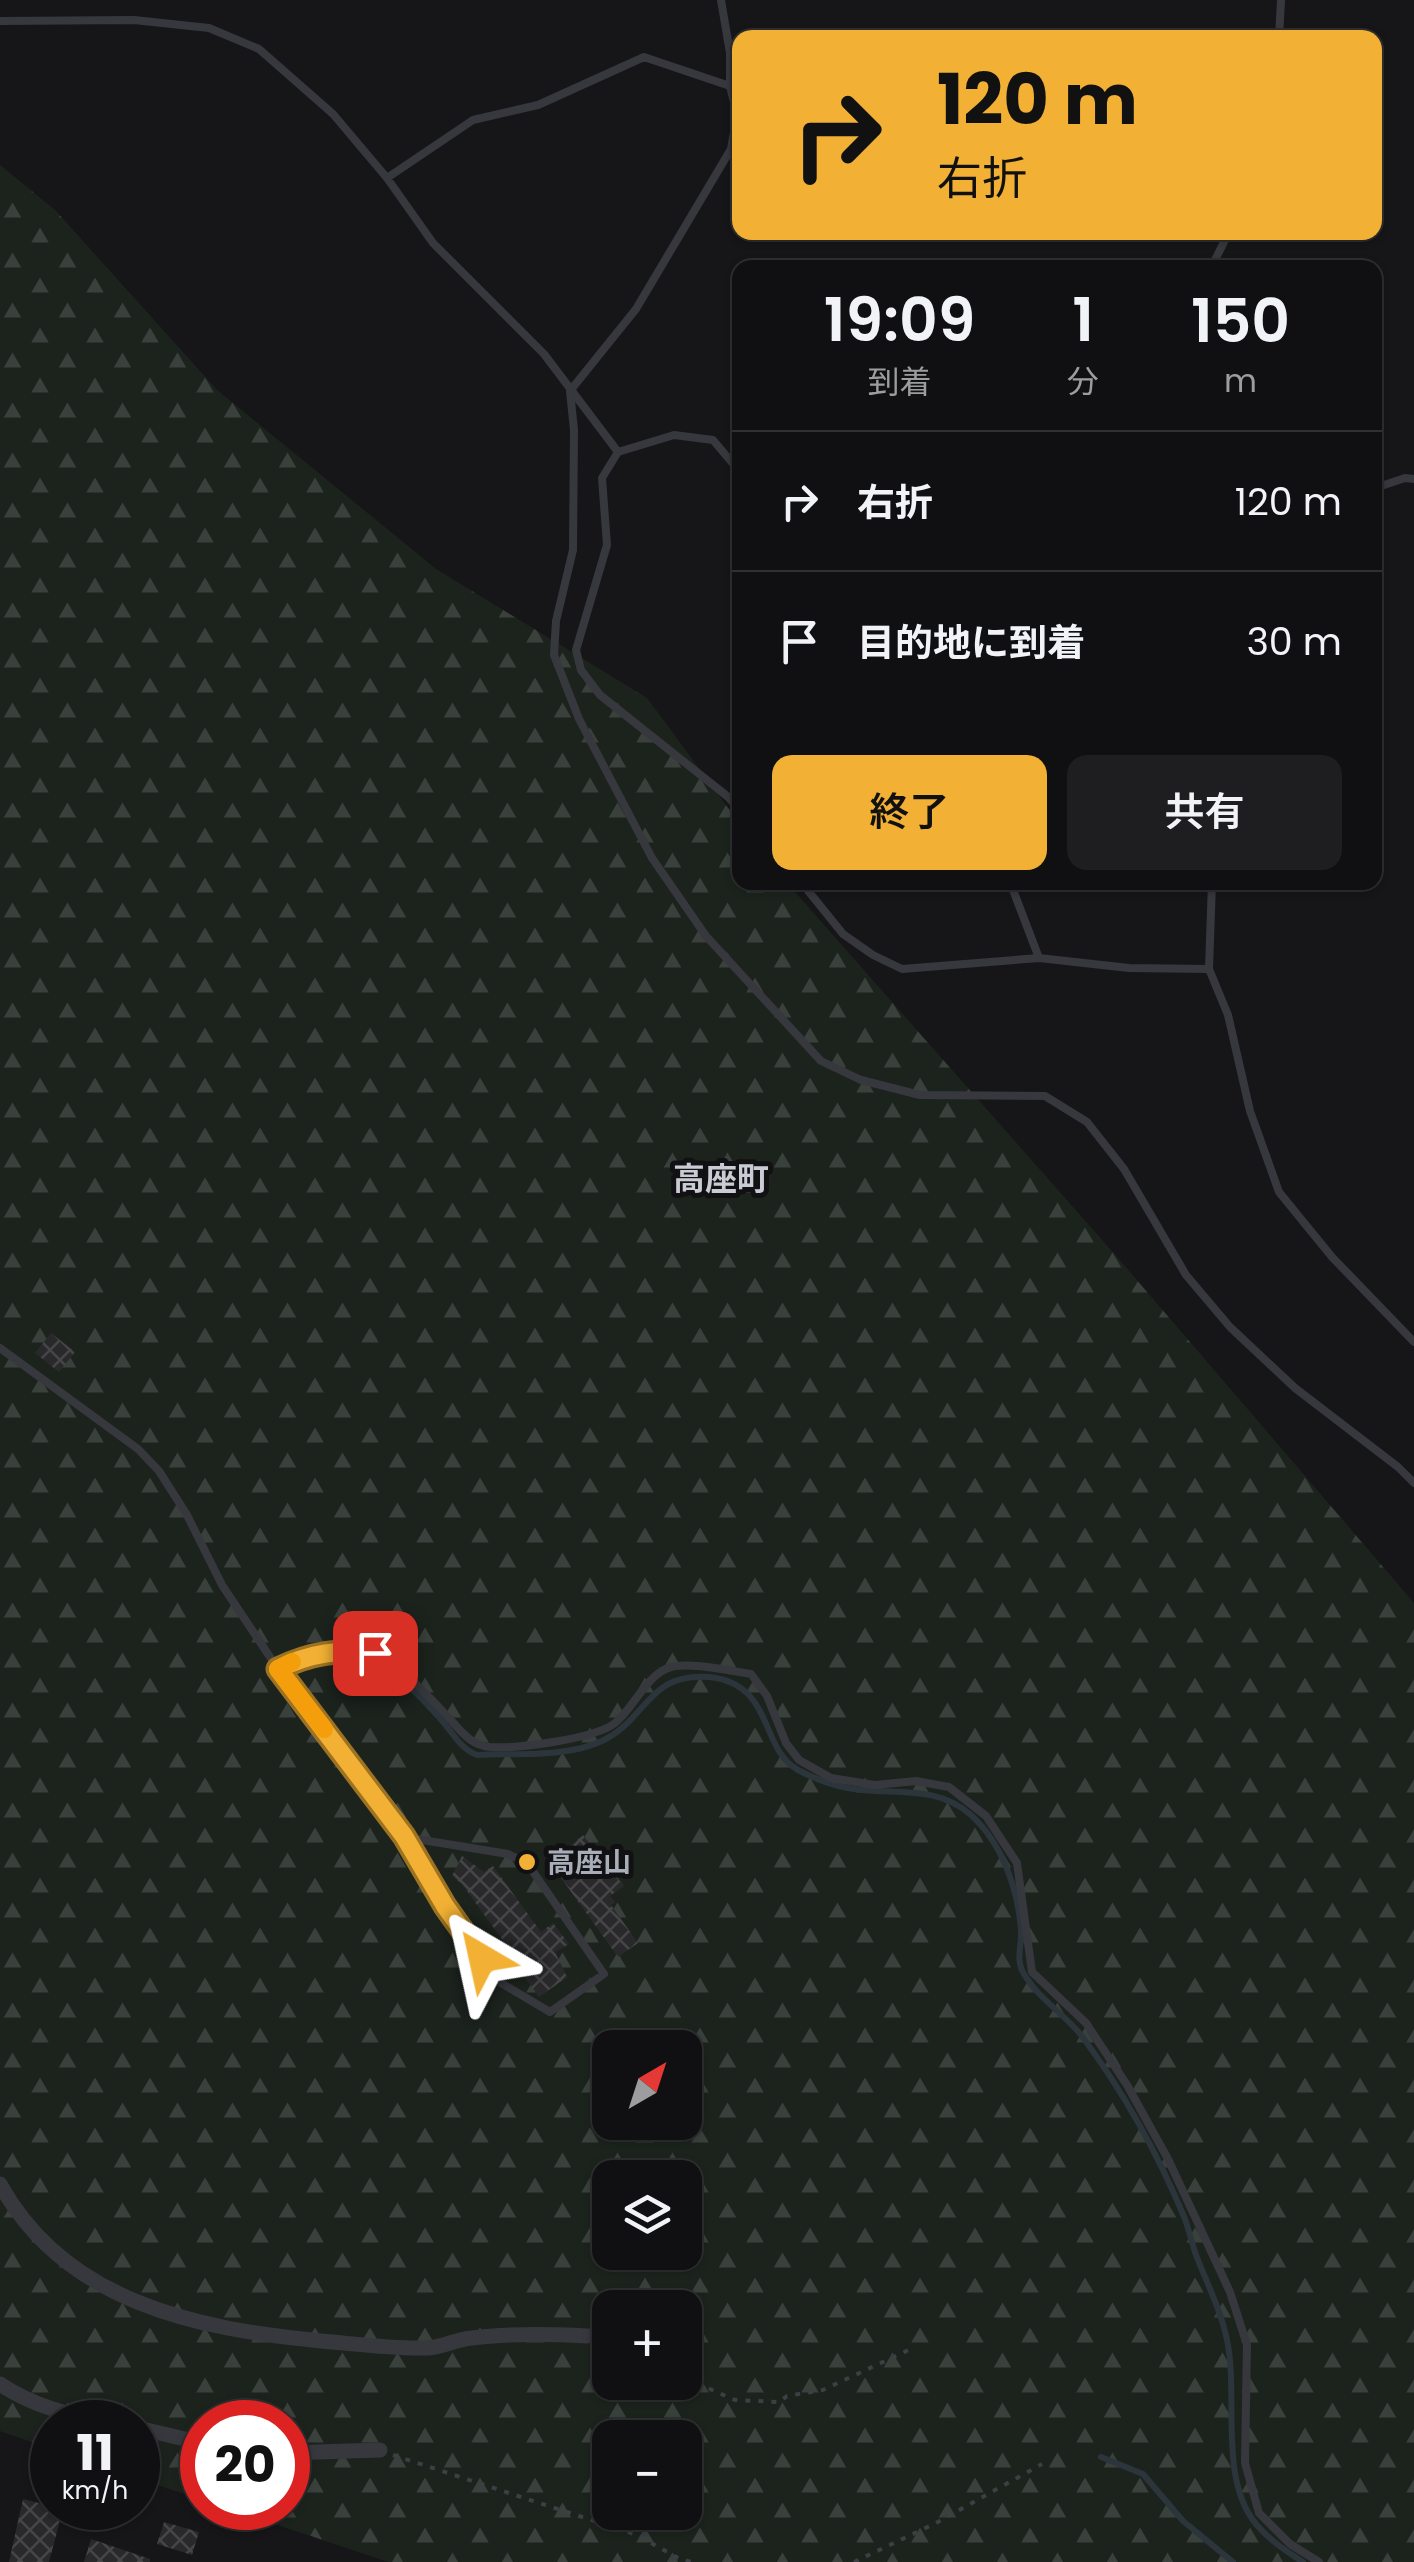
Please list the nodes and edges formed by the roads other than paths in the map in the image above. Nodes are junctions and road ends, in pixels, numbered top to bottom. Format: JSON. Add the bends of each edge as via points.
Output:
{"nodes":[{"id":1,"x":721,"y":0,"type":"edge"},
{"id":2,"x":1281,"y":0,"type":"edge"},
{"id":3,"x":0,"y":21,"type":"edge"},
{"id":4,"x":1279,"y":30,"type":"edge"},
{"id":5,"x":730,"y":86,"type":"junction"},
{"id":6,"x":732,"y":95,"type":"edge"},
{"id":7,"x":732,"y":144,"type":"edge"},
{"id":8,"x":387,"y":178,"type":"junction"},
{"id":9,"x":570,"y":391,"type":"junction"},
{"id":10,"x":618,"y":452,"type":"junction"},
{"id":11,"x":732,"y":463,"type":"edge"},
{"id":12,"x":1414,"y":479,"type":"edge"},
{"id":13,"x":1382,"y":486,"type":"edge"},
{"id":14,"x":732,"y":801,"type":"edge"},
{"id":15,"x":807,"y":890,"type":"edge"},
{"id":16,"x":1013,"y":890,"type":"edge"},
{"id":17,"x":1212,"y":890,"type":"edge"},
{"id":18,"x":1039,"y":958,"type":"junction"},
{"id":19,"x":1210,"y":969,"type":"junction"},
{"id":20,"x":1414,"y":1342,"type":"edge"},
{"id":21,"x":0,"y":1348,"type":"edge"},
{"id":22,"x":1414,"y":1483,"type":"edge"},
{"id":23,"x":278,"y":1669,"type":"junction"},
{"id":24,"x":404,"y":1836,"type":"junction"},
{"id":25,"x":0,"y":2184,"type":"edge"},
{"id":26,"x":586,"y":2336,"type":"dead end"},
{"id":27,"x":0,"y":2384,"type":"edge"},
{"id":28,"x":30,"y":2401,"type":"edge"},
{"id":29,"x":380,"y":2450,"type":"road end"},
{"id":30,"x":310,"y":2452,"type":"edge"},
{"id":31,"x":1318,"y":2562,"type":"edge"}],
"edges":[{"from":1,"to":5,"type":"lane"},
{"from":2,"to":4,"type":"lane"},
{"from":3,"to":8,"type":"lane","via":[[134,20],[209,28],[259,49],[289,74]]},
{"from":5,"to":6,"type":"lane"},
{"from":5,"to":8,"type":"lane","via":[[644,57],[538,106],[473,120]]},
{"from":7,"to":9,"type":"lane","via":[[636,310]]},
{"from":8,"to":9,"type":"lane","via":[[433,242],[544,354]]},
{"from":9,"to":10,"type":"lane"},
{"from":9,"to":22,"type":"lane","via":[[573,550],[554,655],[579,719],[652,858],[706,936],[821,1061],[920,1095],[1046,1096],[1088,1122],[1110,1147],[1186,1275],[1230,1327]]},
{"from":10,"to":11,"type":"lane","via":[[674,435],[713,440]]},
{"from":10,"to":14,"type":"lane","via":[[602,478],[606,544],[576,650],[582,670],[600,694]]},
{"from":12,"to":13,"type":"lane"},
{"from":15,"to":18,"type":"lane","via":[[843,934],[902,969]]},
{"from":16,"to":18,"type":"lane"},
{"from":17,"to":19,"type":"lane"},
{"from":18,"to":19,"type":"lane"},
{"from":19,"to":20,"type":"lane","via":[[1278,1192]]},
{"from":21,"to":23,"type":"lane","via":[[138,1448],[158,1471]]},
{"from":23,"to":24,"type":"lane"},
{"from":23,"to":31,"type":"lane","via":[[343,1649],[375,1653],[414,1681],[473,1744],[493,1747],[588,1737],[615,1724],[668,1668],[751,1674],[800,1760],[831,1778],[949,1787],[986,1816],[1017,1863],[1032,1972],[1086,2023],[1128,2086],[1230,2292],[1247,2344],[1245,2463],[1259,2512]]},
{"from":24,"to":24,"type":"lane","via":[[502,1984],[550,2012],[604,1974],[527,1864],[508,1854]]},
{"from":25,"to":26,"type":"street","via":[[39,2238],[81,2272],[132,2302],[176,2317],[268,2336],[375,2346]]},
{"from":27,"to":28,"type":"street"},
{"from":29,"to":30,"type":"street"}]}
